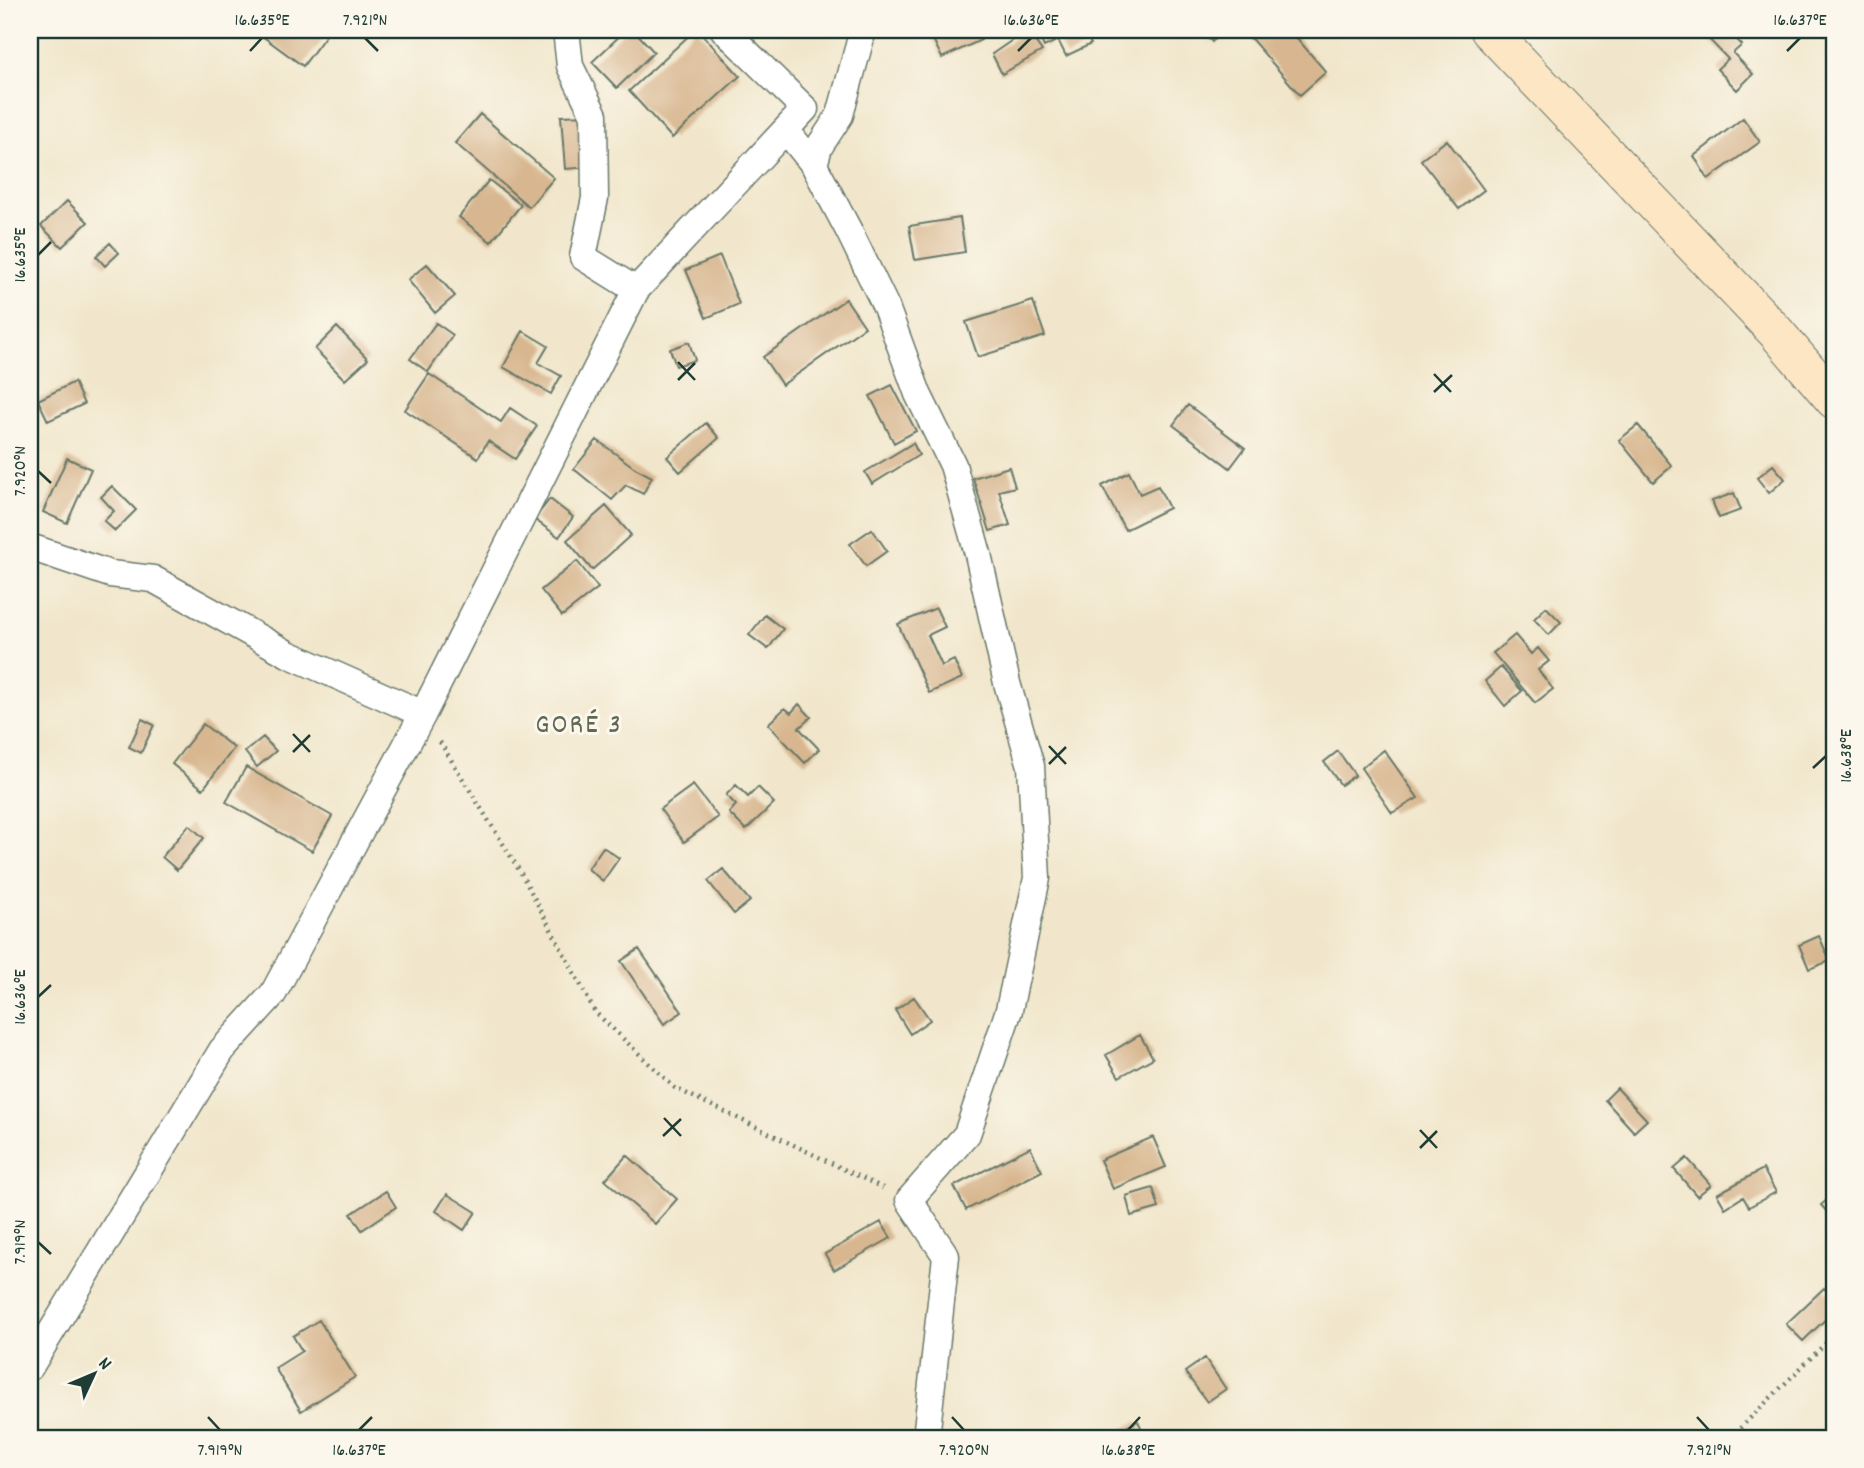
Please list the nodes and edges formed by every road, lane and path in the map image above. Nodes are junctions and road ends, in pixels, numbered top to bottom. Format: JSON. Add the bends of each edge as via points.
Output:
{"nodes":[{"id":1,"x":566,"y":30,"type":"edge"},
{"id":2,"x":724,"y":30,"type":"edge"},
{"id":3,"x":863,"y":30,"type":"edge"},
{"id":4,"x":1489,"y":30,"type":"edge"},
{"id":5,"x":786,"y":130,"type":"junction"},
{"id":6,"x":814,"y":165,"type":"junction"},
{"id":7,"x":636,"y":290,"type":"junction"},
{"id":8,"x":1834,"y":400,"type":"edge"},
{"id":9,"x":30,"y":547,"type":"edge"},
{"id":10,"x":423,"y":714,"type":"junction"},
{"id":11,"x":909,"y":1200,"type":"junction"},
{"id":12,"x":1834,"y":1335,"type":"edge"},
{"id":13,"x":30,"y":1367,"type":"edge"},
{"id":14,"x":926,"y":1438,"type":"edge"},
{"id":15,"x":1730,"y":1438,"type":"edge"}],
"edges":[{"from":1,"to":7,"type":"street","via":[[570,65],[594,115],[595,198],[583,257]]},
{"from":2,"to":5,"type":"street","via":[[805,109]]},
{"from":3,"to":6,"type":"street","via":[[840,115],[819,147]]},
{"from":4,"to":8,"type":"main road","via":[[1775,331]]},
{"from":5,"to":6,"type":"street"},
{"from":5,"to":7,"type":"street"},
{"from":6,"to":11,"type":"street","via":[[886,307],[918,394],[953,465],[1031,766],[1037,878],[1009,1010],[967,1134]]},
{"from":7,"to":10,"type":"street"},
{"from":9,"to":10,"type":"street","via":[[110,574],[153,579],[288,654]]},
{"from":10,"to":11,"type":"path","via":[[520,873],[595,1012],[675,1088]]},
{"from":10,"to":13,"type":"street","via":[[273,994],[222,1050]]},
{"from":11,"to":14,"type":"street","via":[[946,1256]]},
{"from":12,"to":15,"type":"path"}]}
